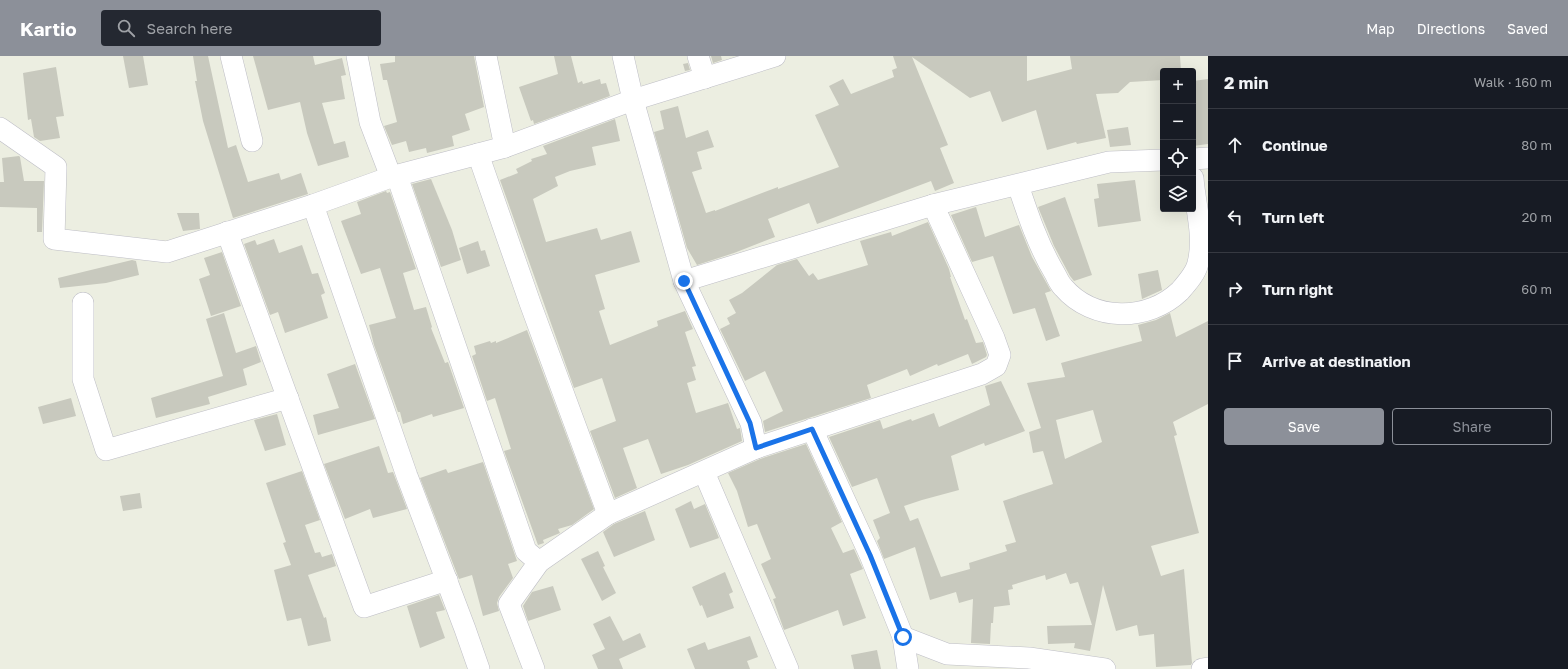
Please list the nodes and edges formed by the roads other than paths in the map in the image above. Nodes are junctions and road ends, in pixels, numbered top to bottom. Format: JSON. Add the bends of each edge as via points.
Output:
{"nodes":[{"id":1,"x":232,"y":56,"type":"edge"},
{"id":2,"x":357,"y":56,"type":"edge"},
{"id":3,"x":486,"y":56,"type":"edge"},
{"id":4,"x":623,"y":56,"type":"edge"},
{"id":5,"x":698,"y":56,"type":"edge"},
{"id":6,"x":775,"y":56,"type":"edge"},
{"id":7,"x":705,"y":78,"type":"junction"},
{"id":8,"x":633,"y":100,"type":"junction"},
{"id":9,"x":0,"y":128,"type":"edge"},
{"id":10,"x":252,"y":141,"type":"dead end"},
{"id":11,"x":505,"y":147,"type":"junction"},
{"id":12,"x":478,"y":154,"type":"junction"},
{"id":13,"x":1196,"y":158,"type":"edge"},
{"id":14,"x":1208,"y":158,"type":"edge"},
{"id":15,"x":1160,"y":160,"type":"edge"},
{"id":16,"x":394,"y":176,"type":"junction"},
{"id":17,"x":1018,"y":185,"type":"junction"},
{"id":18,"x":1196,"y":200,"type":"edge"},
{"id":19,"x":313,"y":205,"type":"junction"},
{"id":20,"x":933,"y":205,"type":"junction"},
{"id":21,"x":227,"y":232,"type":"junction"},
{"id":22,"x":684,"y":281,"type":"junction"},
{"id":23,"x":82,"y":303,"type":"dead end"},
{"id":24,"x":288,"y":398,"type":"junction"},
{"id":25,"x":812,"y":429,"type":"junction"},
{"id":26,"x":756,"y":448,"type":"junction"},
{"id":27,"x":704,"y":472,"type":"junction"},
{"id":28,"x":608,"y":514,"type":"junction"},
{"id":29,"x":539,"y":562,"type":"junction"},
{"id":30,"x":447,"y":580,"type":"junction"},
{"id":31,"x":903,"y":637,"type":"junction"},
{"id":32,"x":1208,"y":668,"type":"edge"},
{"id":33,"x":479,"y":669,"type":"edge"},
{"id":34,"x":534,"y":669,"type":"edge"},
{"id":35,"x":788,"y":669,"type":"edge"},
{"id":36,"x":908,"y":669,"type":"edge"},
{"id":37,"x":1105,"y":669,"type":"edge"},
{"id":38,"x":1202,"y":669,"type":"edge"}],
"edges":[{"from":1,"to":10,"type":"street"},
{"from":2,"to":16,"type":"street","via":[[370,122]]},
{"from":3,"to":11,"type":"street"},
{"from":4,"to":8,"type":"street"},
{"from":5,"to":7,"type":"street"},
{"from":6,"to":7,"type":"street"},
{"from":7,"to":8,"type":"street"},
{"from":8,"to":11,"type":"street"},
{"from":8,"to":22,"type":"street"},
{"from":9,"to":21,"type":"street","via":[[56,167],[54,240],[167,252]]},
{"from":11,"to":12,"type":"street"},
{"from":12,"to":16,"type":"street"},
{"from":12,"to":28,"type":"street"},
{"from":13,"to":14,"type":"street"},
{"from":15,"to":17,"type":"street","via":[[1109,162]]},
{"from":16,"to":19,"type":"street"},
{"from":16,"to":29,"type":"street","via":[[526,551]]},
{"from":17,"to":18,"type":"street","via":[[1046,258],[1062,286],[1084,304],[1109,313],[1123,314],[1150,310],[1174,296],[1192,276],[1198,264],[1201,236]]},
{"from":17,"to":20,"type":"street"},
{"from":19,"to":21,"type":"street"},
{"from":19,"to":30,"type":"street","via":[[405,469]]},
{"from":20,"to":22,"type":"street"},
{"from":20,"to":25,"type":"street","via":[[994,338],[1000,355],[996,366],[982,374]]},
{"from":21,"to":24,"type":"street"},
{"from":22,"to":26,"type":"street","via":[[750,423]]},
{"from":23,"to":24,"type":"street","via":[[83,379],[106,450]]},
{"from":24,"to":30,"type":"street","via":[[364,607]]},
{"from":25,"to":26,"type":"street"},
{"from":25,"to":31,"type":"street","via":[[870,555]]},
{"from":26,"to":27,"type":"street"},
{"from":27,"to":28,"type":"street"},
{"from":27,"to":35,"type":"street"},
{"from":28,"to":29,"type":"street"},
{"from":29,"to":34,"type":"street","via":[[509,604]]},
{"from":30,"to":33,"type":"street"},
{"from":31,"to":36,"type":"street"},
{"from":31,"to":37,"type":"street","via":[[947,654],[1028,658]]},
{"from":32,"to":38,"type":"street"}]}
